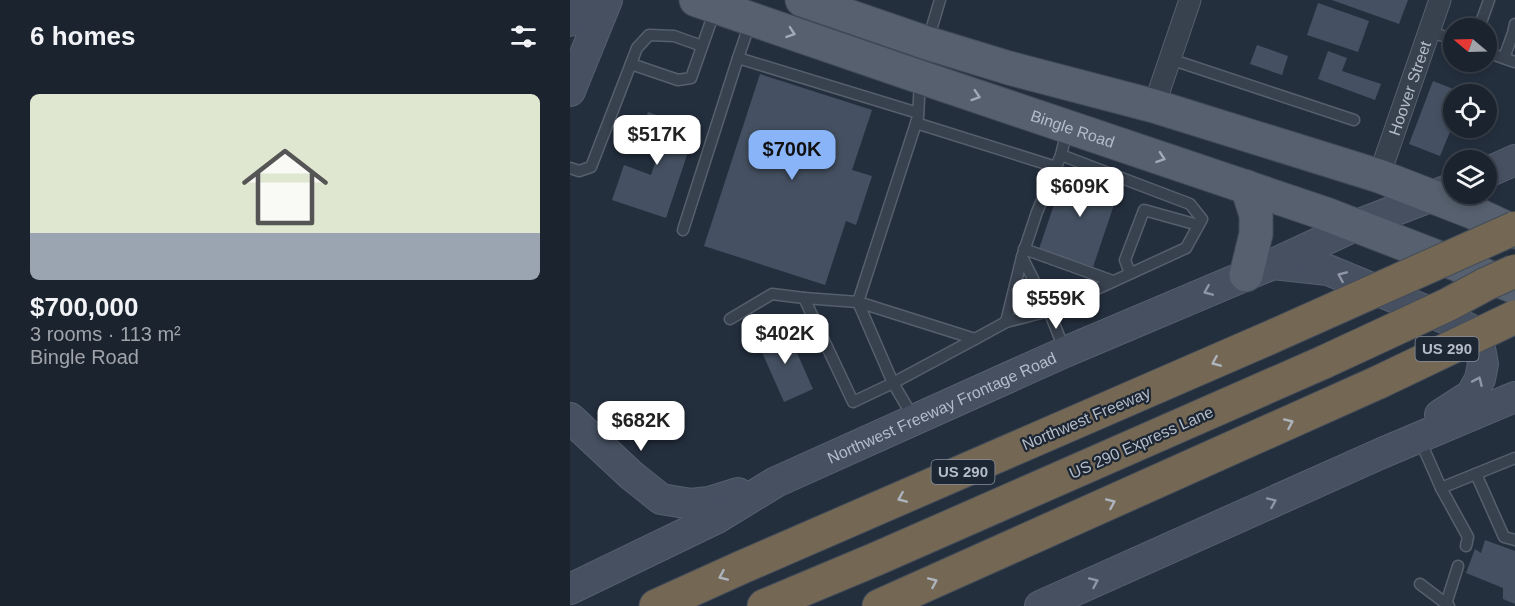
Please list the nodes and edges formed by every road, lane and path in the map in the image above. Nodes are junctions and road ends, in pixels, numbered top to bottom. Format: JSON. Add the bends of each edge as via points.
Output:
{"nodes":[{"id":1,"x":578,"y":0,"type":"edge"},
{"id":2,"x":607,"y":0,"type":"edge"},
{"id":3,"x":940,"y":0,"type":"edge"},
{"id":4,"x":1190,"y":0,"type":"edge"},
{"id":5,"x":1440,"y":0,"type":"edge"},
{"id":6,"x":1489,"y":0,"type":"edge"},
{"id":7,"x":810,"y":1,"type":"edge"},
{"id":8,"x":706,"y":3,"type":"edge"},
{"id":9,"x":1483,"y":18,"type":"edge"},
{"id":10,"x":752,"y":19,"type":"junction"},
{"id":11,"x":570,"y":21,"type":"edge"},
{"id":12,"x":1429,"y":31,"type":"junction"},
{"id":13,"x":1514,"y":31,"type":"edge"},
{"id":14,"x":1443,"y":36,"type":"edge"},
{"id":15,"x":927,"y":43,"type":"junction"},
{"id":16,"x":702,"y":46,"type":"junction"},
{"id":17,"x":738,"y":58,"type":"junction"},
{"id":18,"x":1170,"y":59,"type":"junction"},
{"id":19,"x":1510,"y":60,"type":"edge"},
{"id":20,"x":631,"y":64,"type":"junction"},
{"id":21,"x":920,"y":77,"type":"junction"},
{"id":22,"x":570,"y":91,"type":"edge"},
{"id":23,"x":1154,"y":106,"type":"junction"},
{"id":24,"x":917,"y":118,"type":"junction"},
{"id":25,"x":1354,"y":120,"type":"dead end"},
{"id":26,"x":1064,"y":141,"type":"junction"},
{"id":27,"x":1515,"y":160,"type":"edge"},
{"id":28,"x":1056,"y":167,"type":"junction"},
{"id":29,"x":570,"y":168,"type":"edge"},
{"id":30,"x":1497,"y":168,"type":"edge"},
{"id":31,"x":1379,"y":176,"type":"junction"},
{"id":32,"x":1247,"y":187,"type":"junction"},
{"id":33,"x":1443,"y":192,"type":"edge"},
{"id":34,"x":1460,"y":204,"type":"edge"},
{"id":35,"x":1200,"y":222,"type":"junction"},
{"id":36,"x":1357,"y":225,"type":"junction"},
{"id":37,"x":683,"y":230,"type":"dead end"},
{"id":38,"x":1515,"y":230,"type":"edge"},
{"id":39,"x":1023,"y":253,"type":"junction"},
{"id":40,"x":1259,"y":270,"type":"junction"},
{"id":41,"x":1515,"y":271,"type":"edge"},
{"id":42,"x":1130,"y":273,"type":"junction"},
{"id":43,"x":1113,"y":281,"type":"junction"},
{"id":44,"x":1515,"y":287,"type":"edge"},
{"id":45,"x":804,"y":298,"type":"junction"},
{"id":46,"x":858,"y":302,"type":"junction"},
{"id":47,"x":1049,"y":311,"type":"junction"},
{"id":48,"x":1515,"y":317,"type":"edge"},
{"id":49,"x":730,"y":319,"type":"dead end"},
{"id":50,"x":1005,"y":322,"type":"junction"},
{"id":51,"x":975,"y":339,"type":"junction"},
{"id":52,"x":1065,"y":352,"type":"junction"},
{"id":53,"x":893,"y":383,"type":"junction"},
{"id":54,"x":1515,"y":397,"type":"edge"},
{"id":55,"x":570,"y":418,"type":"edge"},
{"id":56,"x":915,"y":420,"type":"junction"},
{"id":57,"x":1419,"y":437,"type":"junction"},
{"id":58,"x":1382,"y":453,"type":"junction"},
{"id":59,"x":1515,"y":458,"type":"edge"},
{"id":60,"x":1476,"y":474,"type":"junction"},
{"id":61,"x":776,"y":482,"type":"junction"},
{"id":62,"x":1441,"y":488,"type":"junction"},
{"id":63,"x":1515,"y":540,"type":"edge"},
{"id":64,"x":1466,"y":546,"type":"dead end"},
{"id":65,"x":1458,"y":566,"type":"dead end"},
{"id":66,"x":1419,"y":584,"type":"dead end"},
{"id":67,"x":570,"y":589,"type":"edge"},
{"id":68,"x":1447,"y":605,"type":"edge"},
{"id":69,"x":656,"y":606,"type":"edge"},
{"id":70,"x":764,"y":606,"type":"edge"},
{"id":71,"x":879,"y":606,"type":"edge"},
{"id":72,"x":1040,"y":606,"type":"edge"}],
"edges":[{"from":1,"to":11,"type":"main road"},
{"from":2,"to":22,"type":"main road"},
{"from":3,"to":15,"type":"lane"},
{"from":4,"to":18,"type":"street"},
{"from":5,"to":12,"type":"street","name":"Hoover Street"},
{"from":6,"to":9,"type":"lane"},
{"from":7,"to":15,"type":"main road"},
{"from":8,"to":10,"type":"main road","name":"Bingle Road"},
{"from":8,"to":16,"type":"lane"},
{"from":10,"to":17,"type":"lane"},
{"from":10,"to":21,"type":"main road","name":"Bingle Road","one_way":true},
{"from":12,"to":14,"type":"lane"},
{"from":12,"to":31,"type":"street","name":"Hoover Street"},
{"from":13,"to":19,"type":"lane"},
{"from":15,"to":21,"type":"main road"},
{"from":15,"to":23,"type":"main road"},
{"from":16,"to":20,"type":"lane","via":[[674,36],[649,35],[637,48]]},
{"from":16,"to":20,"type":"lane","via":[[691,78],[678,80]]},
{"from":17,"to":24,"type":"lane"},
{"from":17,"to":37,"type":"lane"},
{"from":18,"to":23,"type":"street"},
{"from":18,"to":25,"type":"lane"},
{"from":20,"to":29,"type":"lane","via":[[591,167],[579,171]]},
{"from":21,"to":24,"type":"lane"},
{"from":21,"to":26,"type":"main road","name":"Bingle Road","one_way":true},
{"from":23,"to":31,"type":"main road"},
{"from":24,"to":28,"type":"lane"},
{"from":24,"to":46,"type":"lane"},
{"from":26,"to":28,"type":"lane"},
{"from":26,"to":32,"type":"main road","name":"Bingle Road","one_way":true},
{"from":26,"to":35,"type":"lane","via":[[1190,204]]},
{"from":27,"to":30,"type":"main road"},
{"from":28,"to":39,"type":"lane"},
{"from":31,"to":33,"type":"main road"},
{"from":32,"to":36,"type":"main road","name":"Bingle Road"},
{"from":32,"to":40,"type":"main road","via":[[1256,215]]},
{"from":33,"to":36,"type":"main road","name":"Northwest Freeway Frontage Road"},
{"from":34,"to":38,"type":"main road"},
{"from":35,"to":42,"type":"lane","via":[[1186,248]]},
{"from":35,"to":42,"type":"lane","via":[[1144,210],[1125,260]]},
{"from":36,"to":40,"type":"main road","name":"Northwest Freeway Frontage Road"},
{"from":36,"to":44,"type":"main road","name":"Bingle Road"},
{"from":38,"to":69,"type":"highway","name":"Northwest Freeway","number":"US 290","one_way":true,"bridge":true},
{"from":39,"to":43,"type":"lane"},
{"from":39,"to":47,"type":"lane"},
{"from":39,"to":50,"type":"lane"},
{"from":40,"to":52,"type":"main road","name":"Northwest Freeway Frontage Road","one_way":true},
{"from":58,"to":40,"type":"main road","one_way":true,"via":[[1471,394],[1483,364],[1478,338],[1468,328],[1328,270]]},
{"from":41,"to":70,"type":"highway","name":"US 290 Express Lane","bridge":true,"via":[[1324,362]]},
{"from":42,"to":43,"type":"lane"},
{"from":43,"to":47,"type":"lane"},
{"from":45,"to":46,"type":"lane"},
{"from":45,"to":49,"type":"lane","via":[[772,294]]},
{"from":45,"to":53,"type":"lane","via":[[853,402]]},
{"from":46,"to":51,"type":"lane"},
{"from":46,"to":53,"type":"lane"},
{"from":47,"to":50,"type":"lane"},
{"from":47,"to":52,"type":"lane"},
{"from":71,"to":48,"type":"highway","number":"US 290","one_way":true,"bridge":true},
{"from":50,"to":51,"type":"lane"},
{"from":51,"to":53,"type":"lane"},
{"from":52,"to":56,"type":"main road","name":"Northwest Freeway Frontage Road"},
{"from":53,"to":56,"type":"lane"},
{"from":54,"to":57,"type":"main road"},
{"from":55,"to":61,"type":"main road","via":[[661,499],[691,504],[709,502]]},
{"from":56,"to":61,"type":"main road","name":"Northwest Freeway Frontage Road"},
{"from":57,"to":58,"type":"main road"},
{"from":57,"to":62,"type":"lane"},
{"from":72,"to":58,"type":"main road","one_way":true},
{"from":59,"to":60,"type":"lane"},
{"from":60,"to":62,"type":"lane"},
{"from":60,"to":63,"type":"lane","via":[[1504,537]]},
{"from":61,"to":67,"type":"main road","name":"Northwest Freeway Frontage Road","via":[[717,518]]},
{"from":62,"to":64,"type":"lane","via":[[1468,537]]},
{"from":65,"to":68,"type":"lane"},
{"from":66,"to":68,"type":"lane"}]}
